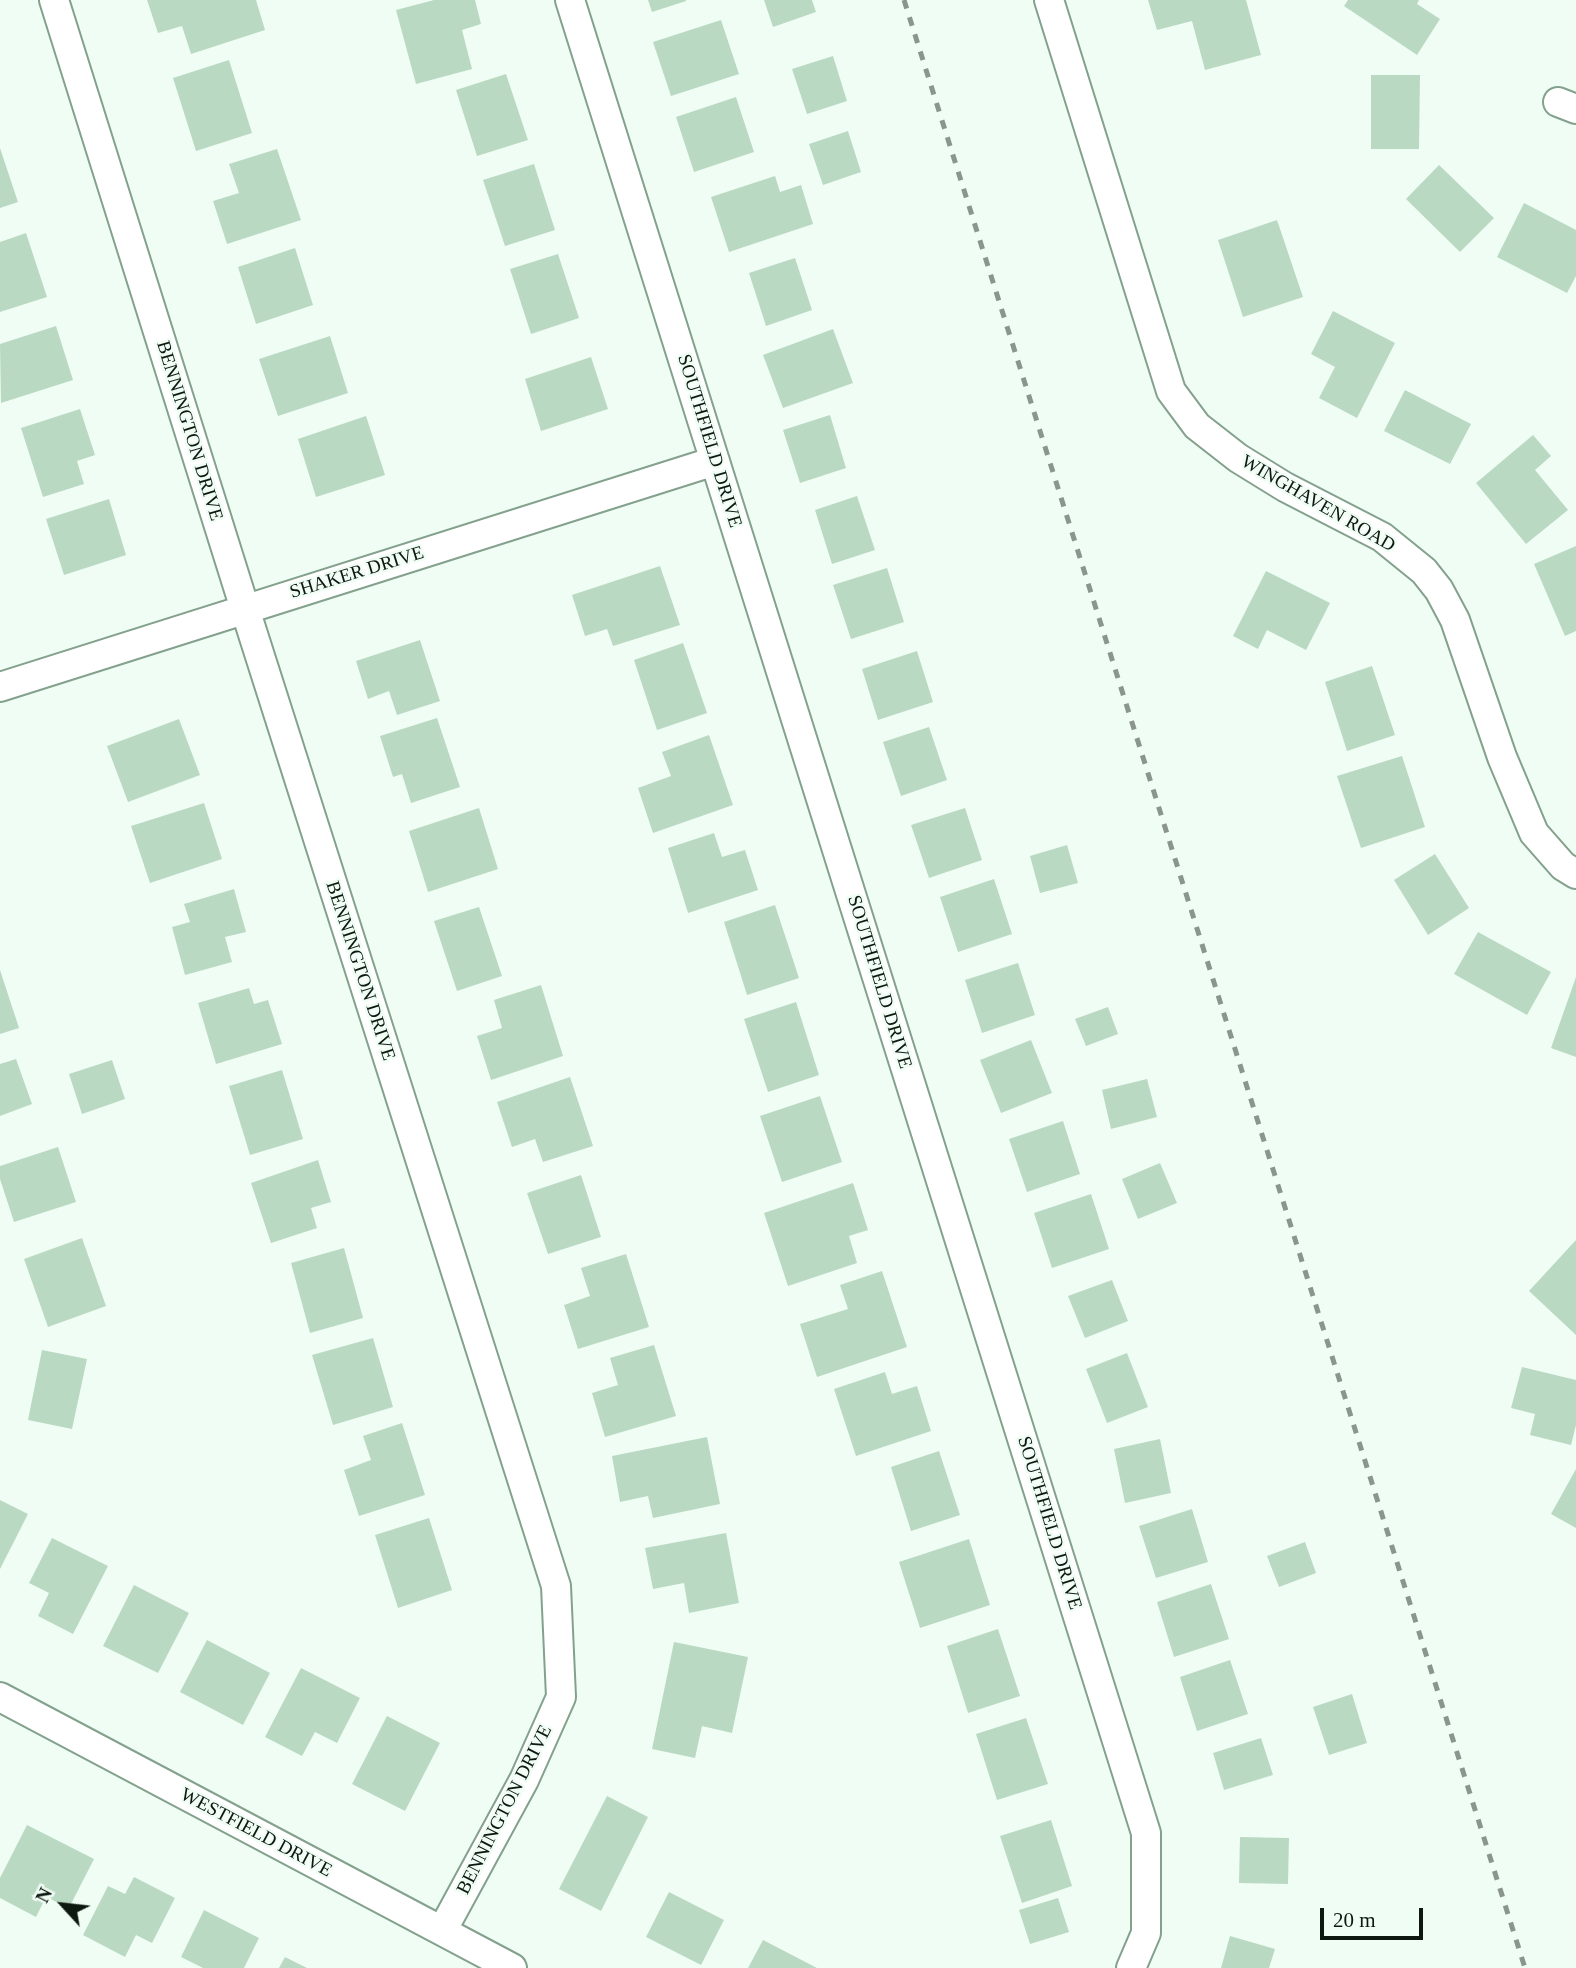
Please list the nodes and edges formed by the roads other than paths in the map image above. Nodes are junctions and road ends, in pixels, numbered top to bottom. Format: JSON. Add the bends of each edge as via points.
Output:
{"nodes":[{"id":1,"x":54,"y":0,"type":"edge"},
{"id":2,"x":570,"y":0,"type":"edge"},
{"id":3,"x":1049,"y":0,"type":"edge"},
{"id":4,"x":715,"y":461,"type":"junction"},
{"id":5,"x":245,"y":608,"type":"junction"},
{"id":6,"x":0,"y":687,"type":"edge"},
{"id":7,"x":1576,"y":874,"type":"edge"},
{"id":8,"x":0,"y":1698,"type":"edge"},
{"id":9,"x":442,"y":1931,"type":"junction"},
{"id":10,"x":512,"y":1968,"type":"edge"},
{"id":11,"x":1130,"y":1968,"type":"edge"}],
"edges":[{"from":1,"to":5,"type":"street","name":"BENNINGTON DRIVE"},
{"from":2,"to":4,"type":"street","name":"SOUTHFIELD DRIVE"},
{"from":3,"to":7,"type":"street","name":"WINGHAVEN ROAD","via":[[1171,391],[1197,426],[1238,458],[1285,488],[1382,537],[1424,571],[1455,620],[1502,757],[1534,833]]},
{"from":4,"to":5,"type":"street","name":"SHAKER DRIVE"},
{"from":4,"to":11,"type":"street","name":"SOUTHFIELD DRIVE","via":[[1146,1833],[1146,1933]]},
{"from":5,"to":6,"type":"street","name":"SHAKER DRIVE"},
{"from":5,"to":9,"type":"street","name":"BENNINGTON DRIVE","via":[[556,1586],[561,1697],[524,1780]]},
{"from":8,"to":9,"type":"street","name":"WESTFIELD DRIVE"},
{"from":9,"to":10,"type":"street","name":"WESTFIELD DRIVE"}]}
